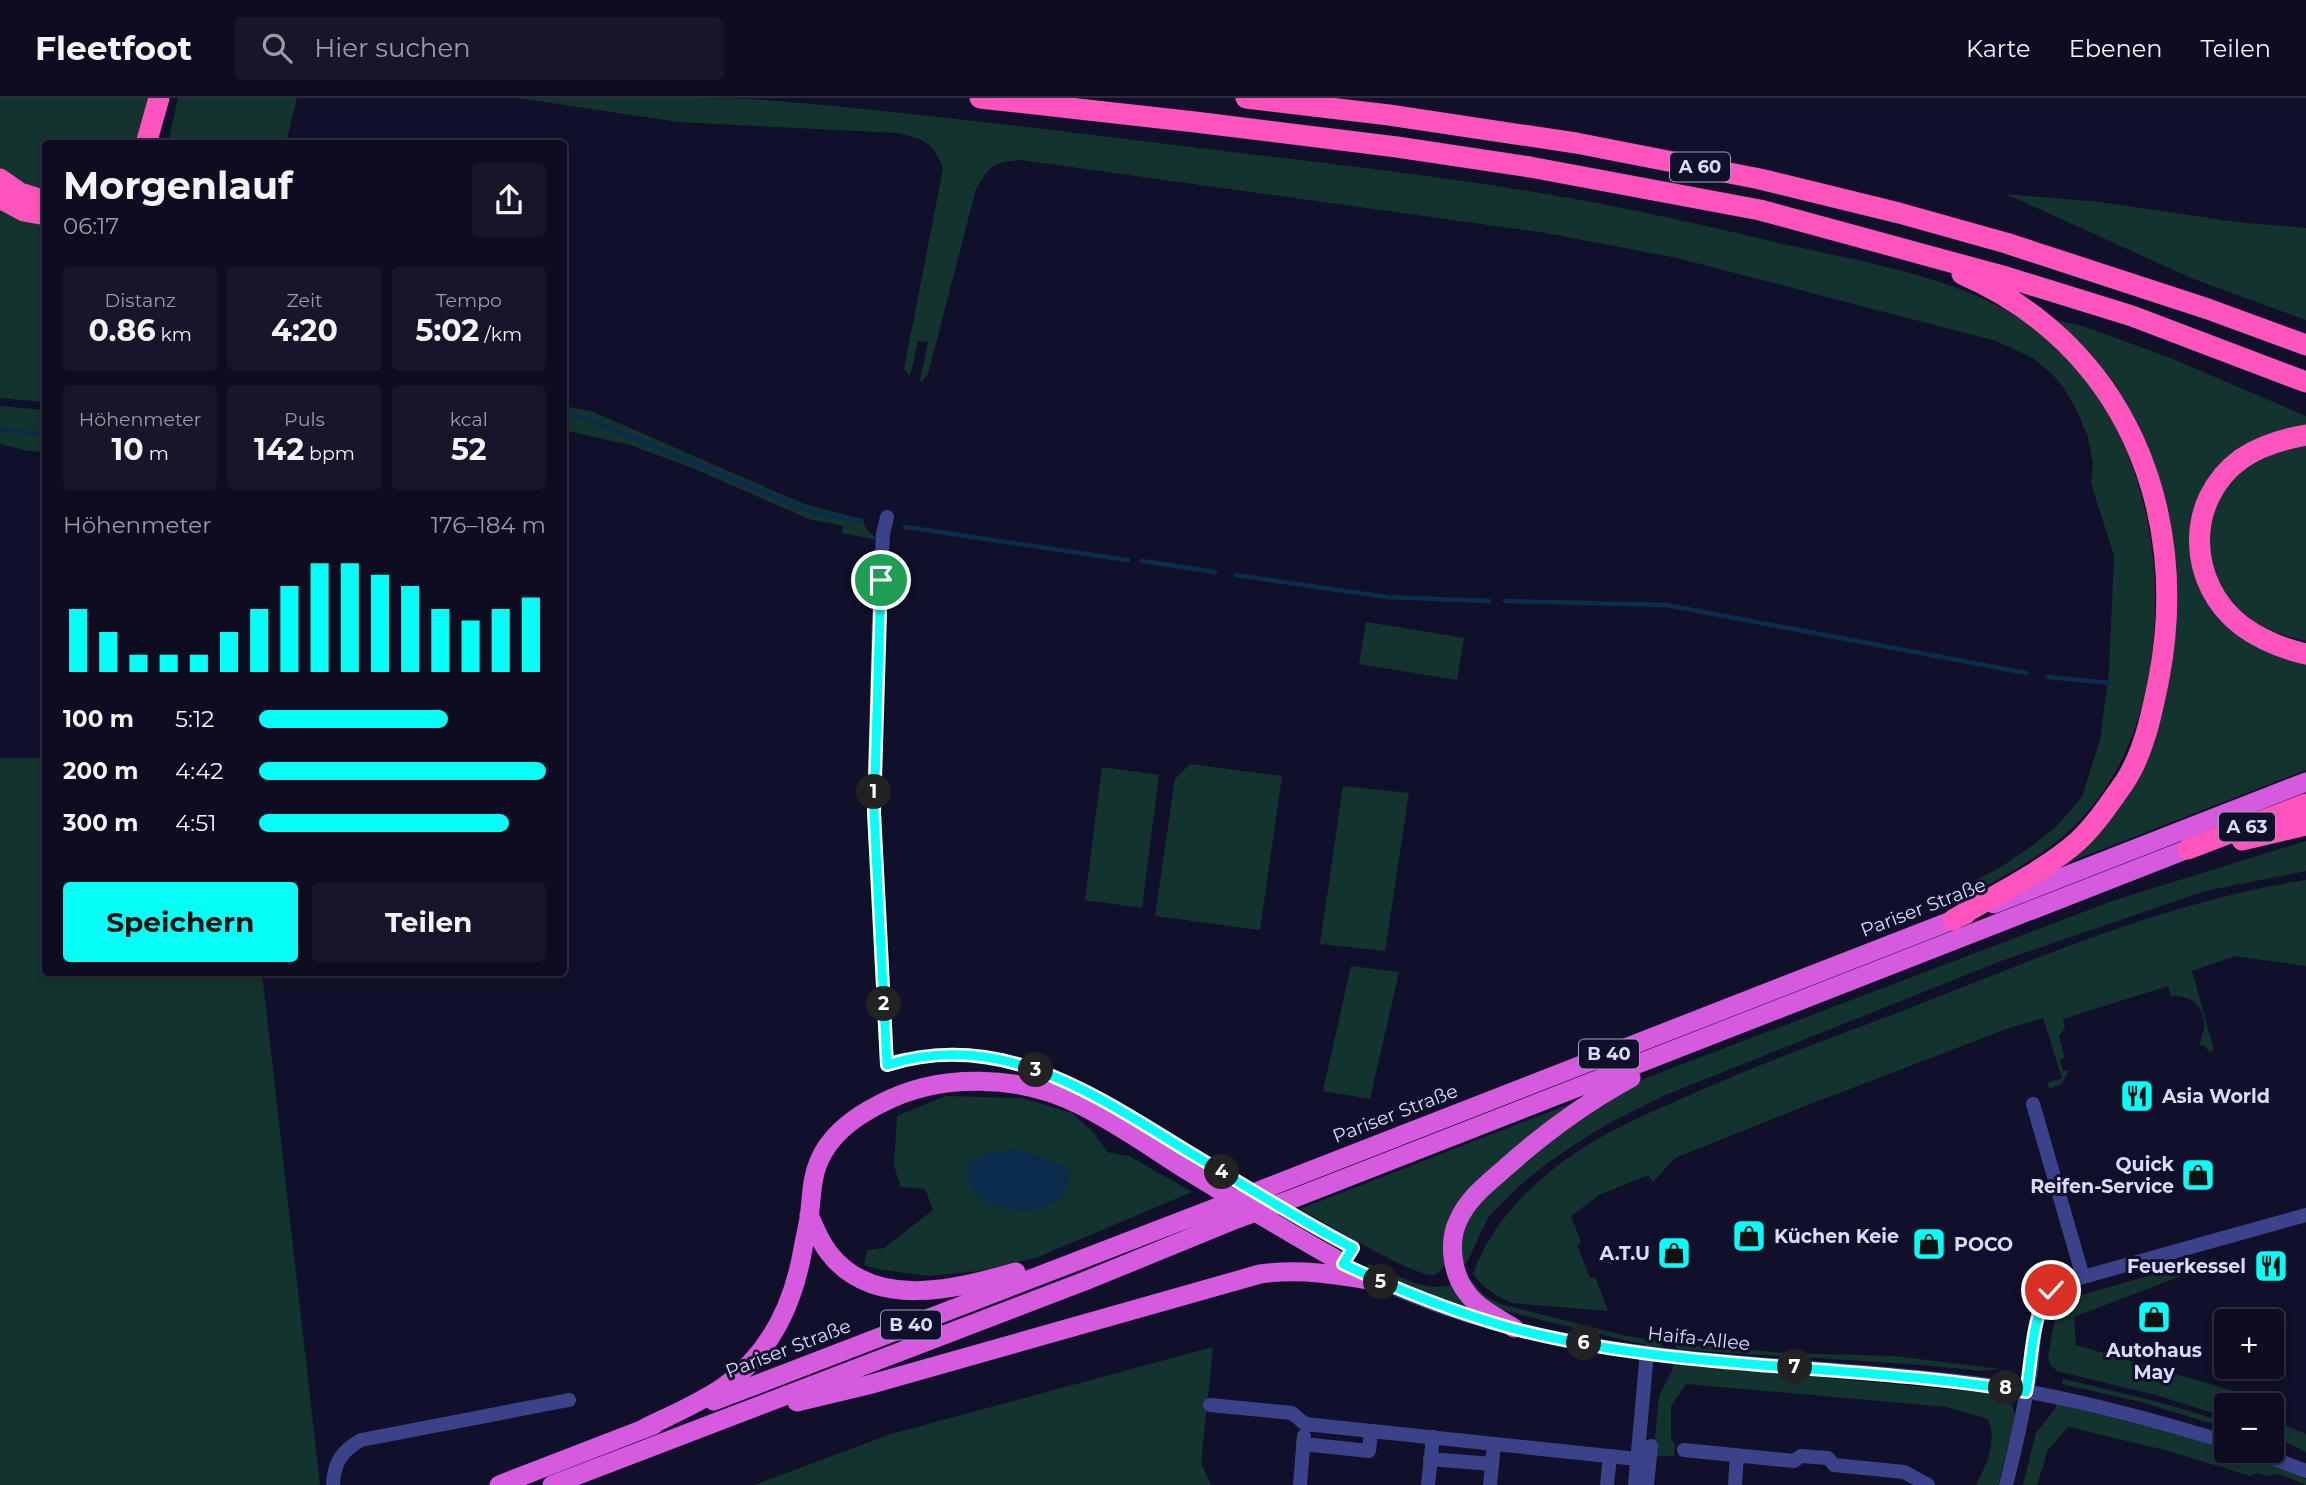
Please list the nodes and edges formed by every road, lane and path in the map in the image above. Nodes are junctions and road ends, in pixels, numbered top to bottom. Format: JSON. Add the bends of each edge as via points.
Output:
{"nodes":[{"id":1,"x":159,"y":98,"type":"edge"},
{"id":2,"x":167,"y":98,"type":"edge"},
{"id":3,"x":980,"y":98,"type":"edge"},
{"id":4,"x":1246,"y":98,"type":"edge"},
{"id":5,"x":987,"y":99,"type":"edge"},
{"id":6,"x":147,"y":140,"type":"edge"},
{"id":7,"x":161,"y":140,"type":"edge"},
{"id":8,"x":0,"y":179,"type":"edge"},
{"id":9,"x":0,"y":198,"type":"edge"},
{"id":10,"x":42,"y":200,"type":"edge"},
{"id":11,"x":42,"y":214,"type":"edge"},
{"id":12,"x":1899,"y":247,"type":"junction"},
{"id":13,"x":2208,"y":309,"type":"junction"},
{"id":14,"x":2306,"y":335,"type":"edge"},
{"id":15,"x":2306,"y":345,"type":"edge"},
{"id":16,"x":2306,"y":382,"type":"edge"},
{"id":17,"x":2306,"y":435,"type":"edge"},
{"id":18,"x":887,"y":517,"type":"dead end"},
{"id":19,"x":2306,"y":654,"type":"edge"},
{"id":20,"x":2306,"y":782,"type":"edge"},
{"id":21,"x":2306,"y":804,"type":"edge"},
{"id":22,"x":2306,"y":825,"type":"edge"},
{"id":23,"x":2188,"y":849,"type":"junction"},
{"id":24,"x":1953,"y":920,"type":"junction"},
{"id":25,"x":1723,"y":1032,"type":"junction"},
{"id":26,"x":2033,"y":1104,"type":"dead end"},
{"id":27,"x":809,"y":1214,"type":"junction"},
{"id":28,"x":2306,"y":1215,"type":"edge"},
{"id":29,"x":1108,"y":1249,"type":"junction"},
{"id":30,"x":1343,"y":1264,"type":"junction"},
{"id":31,"x":2083,"y":1277,"type":"junction"},
{"id":32,"x":1381,"y":1282,"type":"junction"},
{"id":33,"x":1514,"y":1328,"type":"junction"},
{"id":34,"x":1647,"y":1352,"type":"junction"},
{"id":35,"x":2026,"y":1392,"type":"junction"},
{"id":36,"x":569,"y":1401,"type":"dead end"},
{"id":37,"x":1210,"y":1405,"type":"dead end"},
{"id":38,"x":724,"y":1419,"type":"junction"},
{"id":39,"x":1305,"y":1424,"type":"junction"},
{"id":40,"x":643,"y":1429,"type":"junction"},
{"id":41,"x":1371,"y":1431,"type":"junction"},
{"id":42,"x":1433,"y":1437,"type":"junction"},
{"id":43,"x":2214,"y":1438,"type":"edge"},
{"id":44,"x":1303,"y":1444,"type":"junction"},
{"id":45,"x":1494,"y":1444,"type":"junction"},
{"id":46,"x":1684,"y":1450,"type":"dead end"},
{"id":47,"x":1644,"y":1451,"type":"junction"},
{"id":48,"x":1737,"y":1455,"type":"junction"},
{"id":49,"x":1609,"y":1456,"type":"junction"},
{"id":50,"x":1430,"y":1459,"type":"junction"},
{"id":51,"x":2284,"y":1463,"type":"edge"},
{"id":52,"x":1492,"y":1464,"type":"junction"},
{"id":53,"x":2306,"y":1471,"type":"edge"},
{"id":54,"x":1901,"y":1479,"type":"edge"},
{"id":55,"x":333,"y":1485,"type":"edge"},
{"id":56,"x":499,"y":1485,"type":"edge"},
{"id":57,"x":552,"y":1485,"type":"edge"},
{"id":58,"x":1300,"y":1485,"type":"edge"},
{"id":59,"x":1428,"y":1485,"type":"edge"},
{"id":60,"x":1490,"y":1485,"type":"edge"},
{"id":61,"x":1607,"y":1485,"type":"edge"},
{"id":62,"x":1635,"y":1485,"type":"edge"},
{"id":63,"x":1647,"y":1485,"type":"edge"},
{"id":64,"x":1735,"y":1485,"type":"edge"},
{"id":65,"x":1928,"y":1485,"type":"edge"},
{"id":66,"x":2006,"y":1485,"type":"edge"}],
"edges":[{"from":1,"to":6,"type":"highway"},
{"from":2,"to":7,"type":"highway"},
{"from":3,"to":5,"type":"highway","number":"A 60"},
{"from":4,"to":13,"type":"highway","number":"A 60","via":[[1576,142],[1760,179],[2006,243]]},
{"from":5,"to":12,"type":"highway","number":"A 60","via":[[1208,123],[1530,167],[1760,210]]},
{"from":8,"to":10,"type":"highway","via":[[20,193]]},
{"from":9,"to":11,"type":"highway"},
{"from":12,"to":16,"type":"highway","number":"A 60","via":[[2132,316]]},
{"from":12,"to":24,"type":"highway","via":[[2003,295],[2035,315],[2083,361],[2132,435],[2158,512],[2166,559],[2168,603],[2154,707],[2126,779],[2078,841]]},
{"from":13,"to":14,"type":"highway"},
{"from":13,"to":15,"type":"highway","number":"A 60"},
{"from":17,"to":19,"type":"highway","via":[[2255,451],[2226,473],[2206,502],[2199,535],[2205,572],[2226,610],[2267,640]]},
{"from":18,"to":30,"type":"street","via":[[879,616],[874,812],[887,1065],[927,1055],[970,1055],[1014,1063],[1074,1084],[1353,1248]]},
{"from":20,"to":24,"type":"highway","name":"Pariser Straße","number":"B 40"},
{"from":21,"to":23,"type":"highway","number":"A 63"},
{"from":22,"to":23,"type":"highway"},
{"from":23,"to":25,"type":"highway","number":"B 40"},
{"from":24,"to":29,"type":"highway","name":"Pariser Straße","number":"B 40","bridge":true},
{"from":25,"to":33,"type":"highway","via":[[1587,1103],[1523,1152],[1466,1206],[1453,1239],[1458,1277],[1472,1298]]},
{"from":25,"to":38,"type":"highway","number":"B 40","bridge":true},
{"from":26,"to":31,"type":"street"},
{"from":27,"to":29,"type":"highway","via":[[822,1243],[843,1268],[871,1285],[891,1289],[966,1285]]},
{"from":27,"to":30,"type":"highway","via":[[819,1161],[850,1122],[903,1092],[949,1083],[991,1082],[1036,1089],[1080,1105]]},
{"from":27,"to":40,"type":"highway","via":[[792,1295],[756,1358],[720,1389]]},
{"from":28,"to":31,"type":"street"},
{"from":29,"to":40,"type":"highway","name":"Pariser Straße","number":"B 40"},
{"from":30,"to":32,"type":"street","name":"Haifa-Allee"},
{"from":31,"to":35,"type":"street","via":[[2057,1286],[2043,1302]]},
{"from":32,"to":33,"type":"street","name":"Haifa-Allee"},
{"from":32,"to":38,"type":"highway","via":[[1310,1271],[1260,1274],[868,1385]]},
{"from":33,"to":34,"type":"street","name":"Haifa-Allee"},
{"from":34,"to":35,"type":"street","name":"Haifa-Allee","via":[[1908,1376]]},
{"from":34,"to":47,"type":"street"},
{"from":35,"to":43,"type":"street","name":"Haifa-Allee","via":[[2117,1410]]},
{"from":35,"to":66,"type":"street"},
{"from":36,"to":55,"type":"street","via":[[361,1440],[340,1456]]},
{"from":37,"to":39,"type":"street","via":[[1292,1413]]},
{"from":38,"to":57,"type":"highway","number":"B 40"},
{"from":39,"to":41,"type":"street"},
{"from":39,"to":44,"type":"street"},
{"from":40,"to":56,"type":"highway","name":"Pariser Straße","number":"B 40"},
{"from":41,"to":42,"type":"street"},
{"from":41,"to":44,"type":"street","via":[[1369,1451]]},
{"from":42,"to":45,"type":"street"},
{"from":42,"to":50,"type":"street"},
{"from":44,"to":58,"type":"street"},
{"from":45,"to":49,"type":"street"},
{"from":45,"to":52,"type":"street"},
{"from":46,"to":48,"type":"street"},
{"from":47,"to":49,"type":"street"},
{"from":47,"to":62,"type":"street"},
{"from":47,"to":63,"type":"street"},
{"from":48,"to":54,"type":"street","via":[[1794,1461],[1801,1455],[1828,1458],[1834,1465]]},
{"from":48,"to":64,"type":"street"},
{"from":49,"to":61,"type":"street"},
{"from":50,"to":52,"type":"street"},
{"from":50,"to":59,"type":"street"},
{"from":51,"to":53,"type":"street"},
{"from":52,"to":60,"type":"street"},
{"from":54,"to":65,"type":"street"}]}
